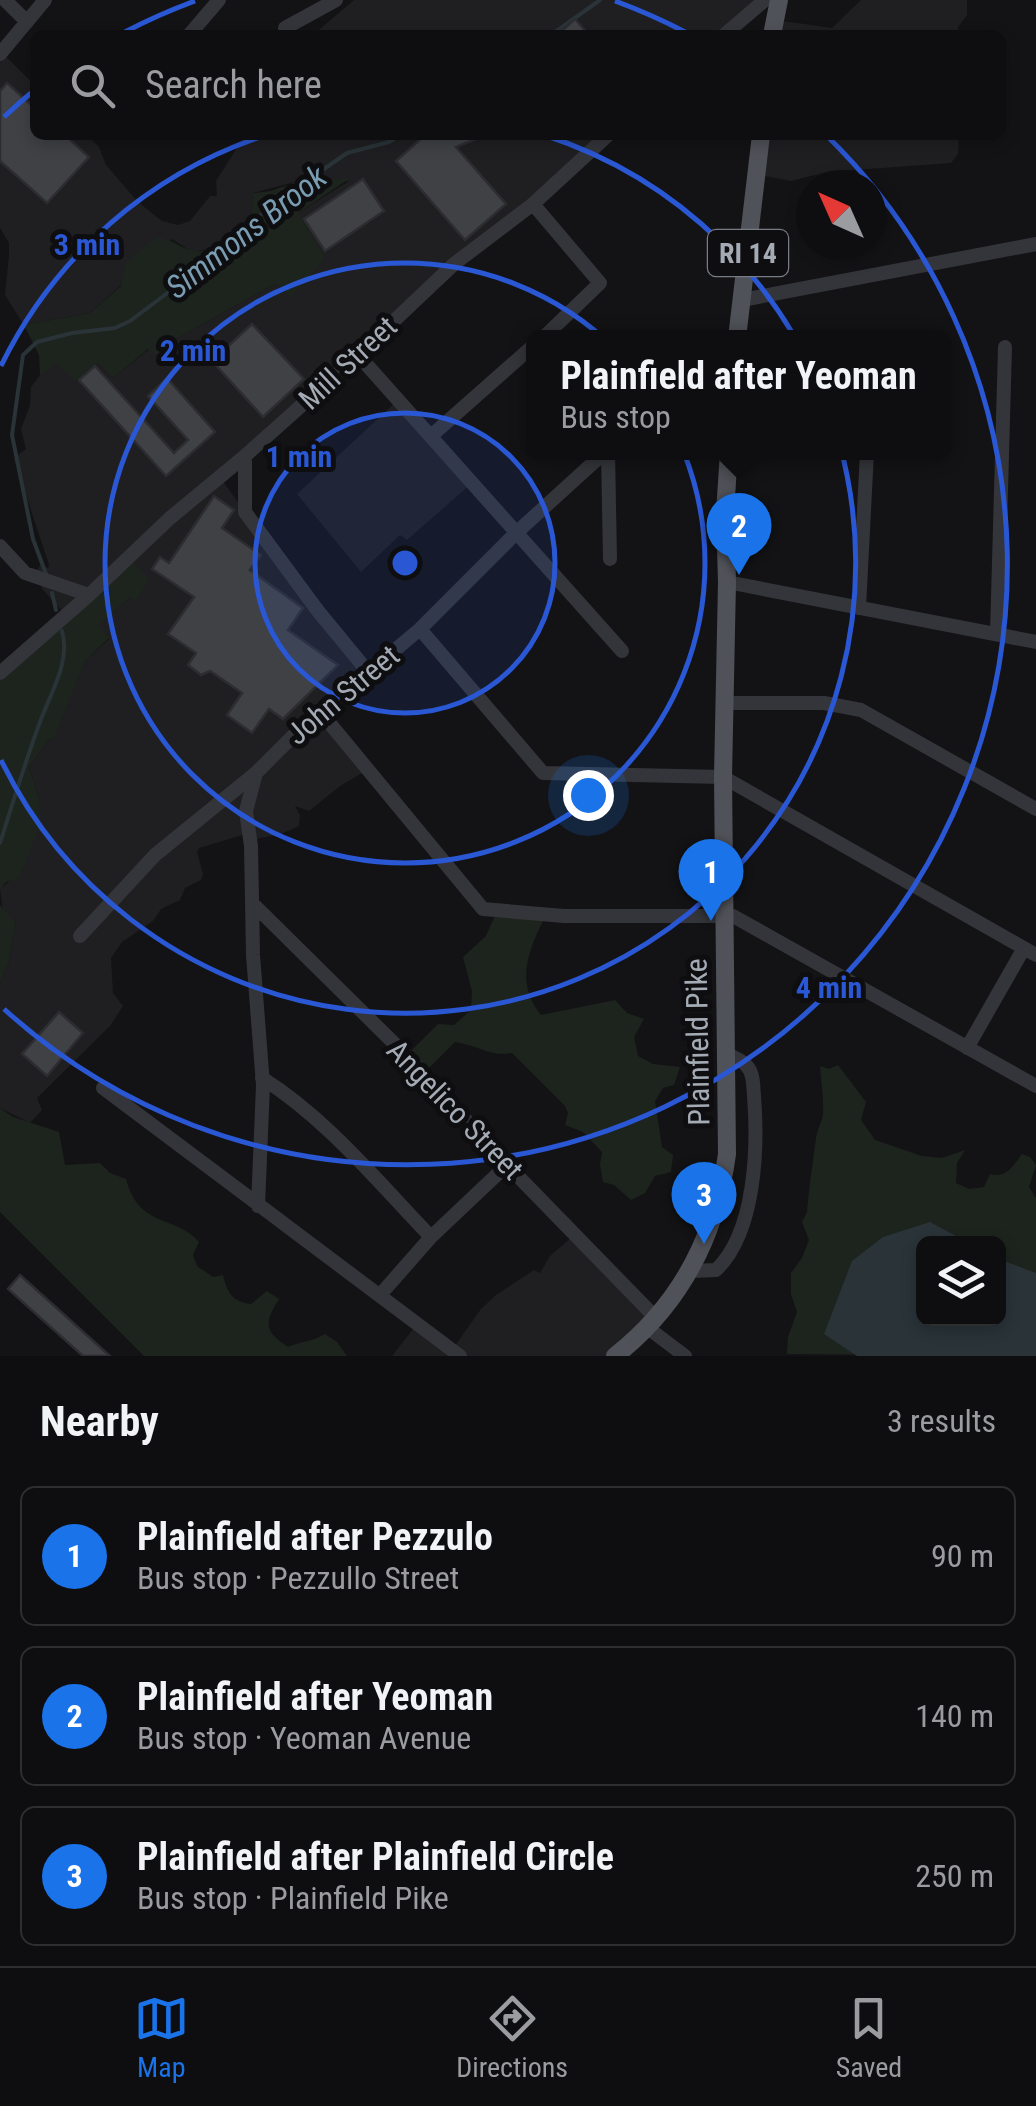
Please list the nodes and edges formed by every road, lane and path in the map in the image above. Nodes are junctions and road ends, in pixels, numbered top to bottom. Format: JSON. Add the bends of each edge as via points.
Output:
{"nodes":[{"id":1,"x":5,"y":0,"type":"edge"},
{"id":2,"x":45,"y":0,"type":"edge"},
{"id":3,"x":219,"y":0,"type":"edge"},
{"id":4,"x":336,"y":0,"type":"edge"},
{"id":5,"x":765,"y":0,"type":"edge"},
{"id":6,"x":779,"y":0,"type":"edge"},
{"id":7,"x":27,"y":22,"type":"junction"},
{"id":8,"x":285,"y":28,"type":"dead end"},
{"id":9,"x":192,"y":30,"type":"edge"},
{"id":10,"x":730,"y":30,"type":"edge"},
{"id":11,"x":773,"y":30,"type":"edge"},
{"id":12,"x":0,"y":54,"type":"edge"},
{"id":13,"x":602,"y":140,"type":"edge"},
{"id":14,"x":760,"y":140,"type":"edge"},
{"id":15,"x":532,"y":204,"type":"junction"},
{"id":16,"x":1036,"y":244,"type":"edge"},
{"id":17,"x":742,"y":300,"type":"junction"},
{"id":18,"x":551,"y":330,"type":"edge"},
{"id":19,"x":738,"y":330,"type":"edge"},
{"id":20,"x":1005,"y":347,"type":"dead end"},
{"id":21,"x":526,"y":352,"type":"edge"},
{"id":22,"x":358,"y":354,"type":"junction"},
{"id":23,"x":431,"y":436,"type":"junction"},
{"id":24,"x":246,"y":456,"type":"junction"},
{"id":25,"x":597,"y":460,"type":"edge"},
{"id":26,"x":606,"y":460,"type":"edge"},
{"id":27,"x":728,"y":460,"type":"edge"},
{"id":28,"x":867,"y":460,"type":"edge"},
{"id":29,"x":516,"y":533,"type":"junction"},
{"id":30,"x":0,"y":546,"type":"edge"},
{"id":31,"x":610,"y":558,"type":"dead end"},
{"id":32,"x":727,"y":582,"type":"junction"},
{"id":33,"x":89,"y":596,"type":"junction"},
{"id":34,"x":859,"y":608,"type":"junction"},
{"id":35,"x":420,"y":630,"type":"junction"},
{"id":36,"x":997,"y":634,"type":"junction"},
{"id":37,"x":1031,"y":643,"type":"edge"},
{"id":38,"x":622,"y":651,"type":"dead end"},
{"id":39,"x":369,"y":672,"type":"junction"},
{"id":40,"x":0,"y":673,"type":"edge"},
{"id":41,"x":724,"y":703,"type":"junction"},
{"id":42,"x":322,"y":714,"type":"junction"},
{"id":43,"x":256,"y":773,"type":"junction"},
{"id":44,"x":723,"y":777,"type":"junction"},
{"id":45,"x":1036,"y":809,"type":"edge"},
{"id":46,"x":252,"y":903,"type":"junction"},
{"id":47,"x":724,"y":916,"type":"junction"},
{"id":48,"x":80,"y":936,"type":"dead end"},
{"id":49,"x":1030,"y":952,"type":"edge"},
{"id":50,"x":967,"y":1048,"type":"junction"},
{"id":51,"x":726,"y":1053,"type":"junction"},
{"id":52,"x":262,"y":1078,"type":"junction"},
{"id":53,"x":1036,"y":1086,"type":"edge"},
{"id":54,"x":103,"y":1088,"type":"dead end"},
{"id":55,"x":507,"y":1165,"type":"junction"},
{"id":56,"x":258,"y":1206,"type":"junction"},
{"id":57,"x":432,"y":1237,"type":"junction"},
{"id":58,"x":690,"y":1270,"type":"junction"},
{"id":59,"x":380,"y":1295,"type":"junction"},
{"id":60,"x":652,"y":1323,"type":"junction"},
{"id":61,"x":460,"y":1356,"type":"edge"},
{"id":62,"x":615,"y":1356,"type":"edge"},
{"id":63,"x":684,"y":1356,"type":"edge"}],
"edges":[{"from":1,"to":7,"type":"street"},
{"from":2,"to":7,"type":"street"},
{"from":3,"to":9,"type":"street"},
{"from":4,"to":8,"type":"street"},
{"from":5,"to":10,"type":"street"},
{"from":6,"to":11,"type":"main road"},
{"from":7,"to":12,"type":"street"},
{"from":13,"to":15,"type":"street","name":"Mill Street"},
{"from":14,"to":17,"type":"main road","number":"RI 14"},
{"from":15,"to":18,"type":"street","via":[[600,282]]},
{"from":15,"to":22,"type":"street","name":"Mill Street","via":[[454,264]]},
{"from":16,"to":17,"type":"street"},
{"from":17,"to":19,"type":"main road","number":"RI 14"},
{"from":20,"to":36,"type":"street"},
{"from":21,"to":23,"type":"street"},
{"from":22,"to":23,"type":"street"},
{"from":22,"to":24,"type":"street","name":"Mill Street"},
{"from":23,"to":29,"type":"street"},
{"from":24,"to":33,"type":"street","name":"Mill Street"},
{"from":24,"to":39,"type":"street","via":[[245,512]]},
{"from":25,"to":29,"type":"street","name":"John Street"},
{"from":26,"to":31,"type":"street"},
{"from":27,"to":32,"type":"main road","name":"Plainfield Pike"},
{"from":28,"to":34,"type":"street"},
{"from":29,"to":35,"type":"street","name":"John Street"},
{"from":29,"to":38,"type":"street"},
{"from":30,"to":33,"type":"street","via":[[25,573]]},
{"from":32,"to":34,"type":"street"},
{"from":32,"to":41,"type":"main road","name":"Plainfield Pike"},
{"from":33,"to":40,"type":"street","name":"Mill Street"},
{"from":34,"to":36,"type":"street"},
{"from":35,"to":39,"type":"street","name":"John Street"},
{"from":35,"to":44,"type":"street","via":[[544,772]]},
{"from":36,"to":37,"type":"street"},
{"from":39,"to":42,"type":"street","name":"John Street"},
{"from":41,"to":44,"type":"main road","name":"Plainfield Pike"},
{"from":41,"to":45,"type":"street","via":[[824,703],[861,710]]},
{"from":42,"to":43,"type":"street","name":"John Street"},
{"from":42,"to":47,"type":"street","via":[[482,908],[564,916]]},
{"from":43,"to":46,"type":"street","via":[[246,811]]},
{"from":43,"to":48,"type":"street","name":"John Street","via":[[155,855]]},
{"from":44,"to":47,"type":"main road","name":"Plainfield Pike"},
{"from":44,"to":49,"type":"street"},
{"from":46,"to":52,"type":"street"},
{"from":46,"to":55,"type":"street","name":"Angelico Street"},
{"from":47,"to":50,"type":"street"},
{"from":47,"to":51,"type":"main road","name":"Plainfield Pike"},
{"from":49,"to":50,"type":"street"},
{"from":50,"to":53,"type":"street"},
{"from":51,"to":58,"type":"main road","name":"Plainfield Pike","via":[[723,1184]]},
{"from":51,"to":58,"type":"street","via":[[752,1075],[752,1188],[723,1263],[716,1270]]},
{"from":52,"to":56,"type":"street"},
{"from":52,"to":57,"type":"street","via":[[290,1095]]},
{"from":54,"to":56,"type":"street"},
{"from":55,"to":57,"type":"street"},
{"from":55,"to":60,"type":"street","name":"Angelico Street"},
{"from":56,"to":59,"type":"street"},
{"from":57,"to":59,"type":"street"},
{"from":58,"to":60,"type":"main road","name":"Plainfield Pike"},
{"from":59,"to":61,"type":"street"},
{"from":60,"to":62,"type":"main road","name":"Plainfield Pike"},
{"from":60,"to":63,"type":"street","name":"Angelico Street"}]}
